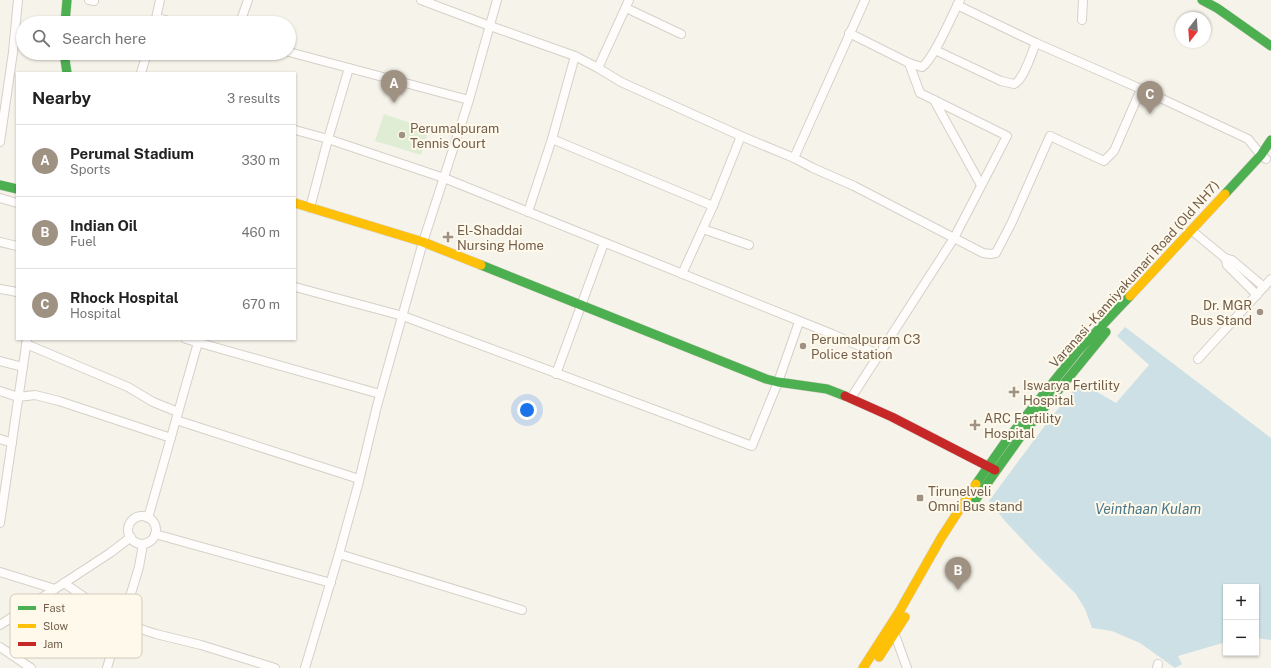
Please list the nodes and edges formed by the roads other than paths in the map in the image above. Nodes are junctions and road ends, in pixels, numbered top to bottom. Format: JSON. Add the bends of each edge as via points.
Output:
{"nodes":[{"id":1,"x":18,"y":0,"type":"edge"},
{"id":2,"x":67,"y":0,"type":"edge"},
{"id":3,"x":160,"y":0,"type":"edge"},
{"id":4,"x":248,"y":0,"type":"edge"},
{"id":5,"x":421,"y":0,"type":"edge"},
{"id":6,"x":497,"y":0,"type":"edge"},
{"id":7,"x":629,"y":0,"type":"edge"},
{"id":8,"x":865,"y":0,"type":"edge"},
{"id":9,"x":1083,"y":0,"type":"edge"},
{"id":10,"x":1202,"y":0,"type":"edge"},
{"id":11,"x":958,"y":3,"type":"edge"},
{"id":12,"x":626,"y":8,"type":"junction"},
{"id":13,"x":16,"y":16,"type":"edge"},
{"id":14,"x":66,"y":16,"type":"edge"},
{"id":15,"x":157,"y":16,"type":"edge"},
{"id":16,"x":242,"y":16,"type":"edge"},
{"id":17,"x":1082,"y":20,"type":"dead end"},
{"id":18,"x":16,"y":21,"type":"edge"},
{"id":19,"x":490,"y":26,"type":"junction"},
{"id":20,"x":849,"y":33,"type":"junction"},
{"id":21,"x":681,"y":34,"type":"dead end"},
{"id":22,"x":1036,"y":43,"type":"junction"},
{"id":23,"x":1271,"y":46,"type":"edge"},
{"id":24,"x":935,"y":50,"type":"junction"},
{"id":25,"x":296,"y":54,"type":"edge"},
{"id":26,"x":575,"y":56,"type":"junction"},
{"id":27,"x":65,"y":60,"type":"edge"},
{"id":28,"x":145,"y":60,"type":"edge"},
{"id":29,"x":909,"y":63,"type":"junction"},
{"id":30,"x":349,"y":68,"type":"junction"},
{"id":31,"x":598,"y":68,"type":"junction"},
{"id":32,"x":67,"y":72,"type":"edge"},
{"id":33,"x":141,"y":72,"type":"edge"},
{"id":34,"x":1141,"y":89,"type":"junction"},
{"id":35,"x":469,"y":100,"type":"junction"},
{"id":36,"x":934,"y":100,"type":"junction"},
{"id":37,"x":296,"y":130,"type":"edge"},
{"id":38,"x":741,"y":136,"type":"junction"},
{"id":39,"x":0,"y":137,"type":"edge"},
{"id":40,"x":328,"y":139,"type":"junction"},
{"id":41,"x":552,"y":139,"type":"junction"},
{"id":42,"x":1271,"y":140,"type":"edge"},
{"id":43,"x":1266,"y":156,"type":"edge"},
{"id":44,"x":794,"y":158,"type":"junction"},
{"id":45,"x":444,"y":178,"type":"junction"},
{"id":46,"x":0,"y":185,"type":"edge"},
{"id":47,"x":981,"y":185,"type":"junction"},
{"id":48,"x":16,"y":189,"type":"edge"},
{"id":49,"x":0,"y":198,"type":"edge"},
{"id":50,"x":16,"y":203,"type":"edge"},
{"id":51,"x":296,"y":203,"type":"edge"},
{"id":52,"x":713,"y":206,"type":"junction"},
{"id":53,"x":310,"y":208,"type":"junction"},
{"id":54,"x":296,"y":210,"type":"edge"},
{"id":55,"x":528,"y":212,"type":"junction"},
{"id":56,"x":703,"y":229,"type":"junction"},
{"id":57,"x":1196,"y":234,"type":"junction"},
{"id":58,"x":954,"y":238,"type":"junction"},
{"id":59,"x":0,"y":242,"type":"edge"},
{"id":60,"x":604,"y":243,"type":"junction"},
{"id":61,"x":422,"y":245,"type":"junction"},
{"id":62,"x":749,"y":245,"type":"dead end"},
{"id":63,"x":16,"y":246,"type":"edge"},
{"id":64,"x":1225,"y":258,"type":"junction"},
{"id":65,"x":682,"y":274,"type":"junction"},
{"id":66,"x":1271,"y":279,"type":"edge"},
{"id":67,"x":296,"y":287,"type":"edge"},
{"id":68,"x":1264,"y":287,"type":"junction"},
{"id":69,"x":0,"y":289,"type":"edge"},
{"id":70,"x":16,"y":292,"type":"edge"},
{"id":71,"x":1257,"y":295,"type":"junction"},
{"id":72,"x":580,"y":309,"type":"junction"},
{"id":73,"x":403,"y":316,"type":"junction"},
{"id":74,"x":799,"y":322,"type":"junction"},
{"id":75,"x":26,"y":341,"type":"edge"},
{"id":76,"x":199,"y":341,"type":"edge"},
{"id":77,"x":878,"y":354,"type":"junction"},
{"id":78,"x":1198,"y":359,"type":"dead end"},
{"id":79,"x":0,"y":361,"type":"edge"},
{"id":80,"x":23,"y":367,"type":"junction"},
{"id":81,"x":556,"y":374,"type":"junction"},
{"id":82,"x":776,"y":385,"type":"junction"},
{"id":83,"x":0,"y":391,"type":"edge"},
{"id":84,"x":380,"y":394,"type":"junction"},
{"id":85,"x":18,"y":397,"type":"junction"},
{"id":86,"x":851,"y":398,"type":"junction"},
{"id":87,"x":177,"y":416,"type":"junction"},
{"id":88,"x":171,"y":438,"type":"junction"},
{"id":89,"x":0,"y":439,"type":"edge"},
{"id":90,"x":12,"y":443,"type":"junction"},
{"id":91,"x":990,"y":470,"type":"junction"},
{"id":92,"x":359,"y":479,"type":"junction"},
{"id":93,"x":2,"y":496,"type":"edge"},
{"id":94,"x":148,"y":518,"type":"junction"},
{"id":95,"x":0,"y":523,"type":"edge"},
{"id":96,"x":156,"y":534,"type":"junction"},
{"id":97,"x":131,"y":537,"type":"junction"},
{"id":98,"x":143,"y":544,"type":"junction"},
{"id":99,"x":339,"y":554,"type":"junction"},
{"id":100,"x":0,"y":572,"type":"edge"},
{"id":101,"x":64,"y":583,"type":"junction"},
{"id":102,"x":331,"y":583,"type":"junction"},
{"id":103,"x":55,"y":589,"type":"junction"},
{"id":104,"x":47,"y":594,"type":"edge"},
{"id":105,"x":80,"y":594,"type":"edge"},
{"id":106,"x":130,"y":594,"type":"edge"},
{"id":107,"x":522,"y":610,"type":"dead end"},
{"id":108,"x":10,"y":618,"type":"edge"},
{"id":109,"x":0,"y":625,"type":"edge"},
{"id":110,"x":142,"y":629,"type":"edge"},
{"id":111,"x":892,"y":632,"type":"junction"},
{"id":112,"x":0,"y":647,"type":"edge"},
{"id":113,"x":10,"y":654,"type":"edge"},
{"id":114,"x":16,"y":658,"type":"edge"},
{"id":115,"x":110,"y":658,"type":"edge"},
{"id":116,"x":31,"y":668,"type":"edge"},
{"id":117,"x":107,"y":668,"type":"edge"},
{"id":118,"x":275,"y":668,"type":"edge"},
{"id":119,"x":305,"y":668,"type":"edge"},
{"id":120,"x":863,"y":668,"type":"edge"},
{"id":121,"x":872,"y":668,"type":"edge"},
{"id":122,"x":907,"y":668,"type":"edge"}],
"edges":[{"from":1,"to":13,"type":"street"},
{"from":2,"to":14,"type":"street"},
{"from":3,"to":15,"type":"street"},
{"from":4,"to":16,"type":"street"},
{"from":5,"to":19,"type":"street"},
{"from":6,"to":19,"type":"street"},
{"from":7,"to":12,"type":"street"},
{"from":8,"to":20,"type":"street"},
{"from":9,"to":17,"type":"street"},
{"from":10,"to":23,"type":"street"},
{"from":11,"to":22,"type":"street"},
{"from":11,"to":24,"type":"street"},
{"from":12,"to":21,"type":"street"},
{"from":12,"to":31,"type":"street"},
{"from":18,"to":39,"type":"street"},
{"from":19,"to":26,"type":"street"},
{"from":19,"to":35,"type":"street"},
{"from":20,"to":29,"type":"street"},
{"from":20,"to":44,"type":"street"},
{"from":22,"to":24,"type":"street","via":[[1022,76],[1014,84],[1001,81]]},
{"from":22,"to":34,"type":"street"},
{"from":24,"to":29,"type":"street","via":[[922,68]]},
{"from":25,"to":30,"type":"street"},
{"from":26,"to":31,"type":"street"},
{"from":26,"to":41,"type":"street"},
{"from":27,"to":32,"type":"street"},
{"from":28,"to":33,"type":"street"},
{"from":29,"to":36,"type":"street","via":[[920,93]]},
{"from":30,"to":35,"type":"street"},
{"from":30,"to":40,"type":"street"},
{"from":31,"to":38,"type":"street","via":[[621,82]]},
{"from":34,"to":43,"type":"street","via":[[1248,139]]},
{"from":34,"to":58,"type":"street","via":[[1114,151],[1104,161],[1050,136],[996,253],[983,253]]},
{"from":35,"to":45,"type":"street"},
{"from":36,"to":47,"type":"street"},
{"from":36,"to":47,"type":"street","via":[[1007,136]]},
{"from":37,"to":40,"type":"street"},
{"from":38,"to":44,"type":"street"},
{"from":38,"to":52,"type":"street"},
{"from":40,"to":45,"type":"street"},
{"from":40,"to":53,"type":"street"},
{"from":41,"to":52,"type":"street"},
{"from":41,"to":55,"type":"street"},
{"from":42,"to":43,"type":"street","name":"Varanasi - Kanniyakumari Road (Old NH7)"},
{"from":43,"to":57,"type":"street","name":"Varanasi - Kanniyakumari Road (Old NH7)"},
{"from":43,"to":91,"type":"street","name":"Varanasi - Kanniyakumari Road (Old NH7)","via":[[1078,351],[1006,440]]},
{"from":44,"to":58,"type":"street"},
{"from":45,"to":55,"type":"street"},
{"from":45,"to":61,"type":"street"},
{"from":46,"to":48,"type":"street"},
{"from":47,"to":58,"type":"street"},
{"from":49,"to":50,"type":"street"},
{"from":51,"to":53,"type":"street"},
{"from":52,"to":56,"type":"street"},
{"from":53,"to":61,"type":"street"},
{"from":54,"to":61,"type":"street"},
{"from":55,"to":60,"type":"street"},
{"from":56,"to":62,"type":"street"},
{"from":56,"to":65,"type":"street"},
{"from":57,"to":64,"type":"street"},
{"from":57,"to":91,"type":"street","name":"Varanasi - Kanniyakumari Road (Old NH7)","via":[[1116,320]]},
{"from":58,"to":77,"type":"street"},
{"from":59,"to":63,"type":"street"},
{"from":60,"to":65,"type":"street"},
{"from":60,"to":72,"type":"street"},
{"from":61,"to":72,"type":"street"},
{"from":61,"to":73,"type":"street"},
{"from":64,"to":68,"type":"street","via":[[1232,260]]},
{"from":64,"to":71,"type":"street","via":[[1226,265]]},
{"from":65,"to":74,"type":"street"},
{"from":66,"to":68,"type":"street"},
{"from":67,"to":73,"type":"street"},
{"from":68,"to":71,"type":"street"},
{"from":69,"to":70,"type":"street"},
{"from":71,"to":78,"type":"street"},
{"from":72,"to":81,"type":"street"},
{"from":72,"to":82,"type":"street"},
{"from":73,"to":81,"type":"street"},
{"from":73,"to":84,"type":"street"},
{"from":74,"to":77,"type":"street"},
{"from":74,"to":82,"type":"street"},
{"from":75,"to":80,"type":"street"},
{"from":75,"to":87,"type":"street","via":[[128,387]]},
{"from":76,"to":84,"type":"street"},
{"from":76,"to":87,"type":"street"},
{"from":77,"to":86,"type":"street"},
{"from":79,"to":80,"type":"street"},
{"from":80,"to":85,"type":"street"},
{"from":81,"to":82,"type":"street","via":[[752,446]]},
{"from":82,"to":86,"type":"street","via":[[821,388]]},
{"from":82,"to":91,"type":"street","via":[[839,400]]},
{"from":83,"to":85,"type":"street"},
{"from":84,"to":92,"type":"street"},
{"from":85,"to":88,"type":"street","via":[[35,395],[59,401]]},
{"from":85,"to":90,"type":"street"},
{"from":86,"to":91,"type":"street"},
{"from":87,"to":88,"type":"street"},
{"from":87,"to":92,"type":"street"},
{"from":88,"to":94,"type":"street"},
{"from":89,"to":90,"type":"street"},
{"from":90,"to":93,"type":"street"},
{"from":91,"to":111,"type":"street","name":"Varanasi - Kanniyakumari Road (Old NH7)"},
{"from":92,"to":99,"type":"street"},
{"from":93,"to":95,"type":"street"},
{"from":94,"to":96,"type":"street","via":[[156,526]]},
{"from":94,"to":97,"type":"street","via":[[140,516],[133,520],[129,526]]},
{"from":96,"to":98,"type":"street"},
{"from":96,"to":102,"type":"street"},
{"from":97,"to":98,"type":"street"},
{"from":97,"to":101,"type":"street"},
{"from":98,"to":106,"type":"street"},
{"from":99,"to":102,"type":"street"},
{"from":99,"to":107,"type":"street"},
{"from":100,"to":103,"type":"street"},
{"from":101,"to":103,"type":"street"},
{"from":101,"to":105,"type":"street"},
{"from":102,"to":119,"type":"street"},
{"from":103,"to":104,"type":"street"},
{"from":108,"to":109,"type":"street"},
{"from":110,"to":118,"type":"street"},
{"from":111,"to":120,"type":"street","name":"Varanasi - Kanniyakumari Road (Old NH7)"},
{"from":111,"to":121,"type":"street","name":"Varanasi - Kanniyakumari Road (Old NH7)"},
{"from":111,"to":122,"type":"street"},
{"from":112,"to":113,"type":"street"},
{"from":114,"to":116,"type":"street"},
{"from":115,"to":117,"type":"street"}]}
